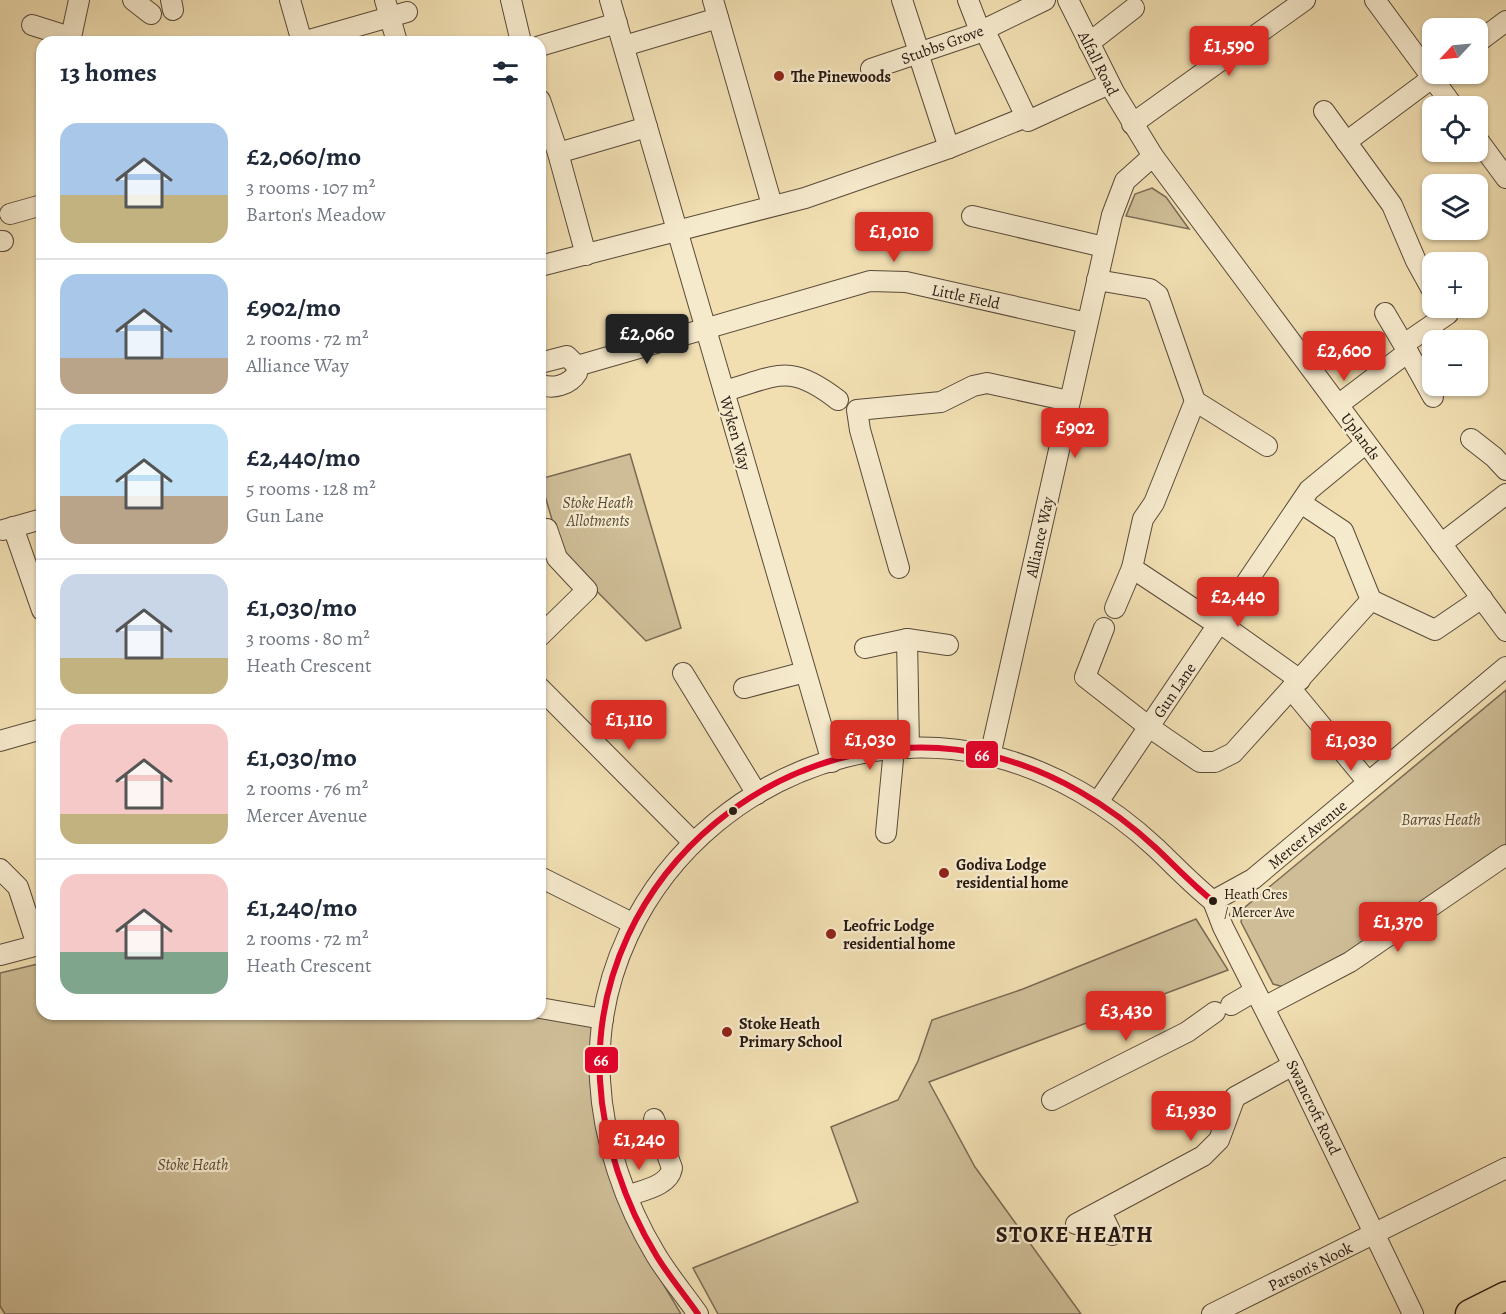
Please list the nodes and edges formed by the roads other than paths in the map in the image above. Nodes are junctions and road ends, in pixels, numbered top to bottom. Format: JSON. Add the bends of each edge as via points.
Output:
{"nodes":[{"id":1,"x":79,"y":0,"type":"edge"},
{"id":2,"x":134,"y":0,"type":"edge"},
{"id":3,"x":290,"y":0,"type":"edge"},
{"id":4,"x":511,"y":0,"type":"edge"},
{"id":5,"x":610,"y":0,"type":"edge"},
{"id":6,"x":902,"y":0,"type":"edge"},
{"id":7,"x":968,"y":0,"type":"edge"},
{"id":8,"x":1045,"y":0,"type":"edge"},
{"id":9,"x":1068,"y":0,"type":"edge"},
{"id":10,"x":1305,"y":0,"type":"edge"},
{"id":11,"x":1375,"y":0,"type":"edge"},
{"id":12,"x":1134,"y":8,"type":"dead end"},
{"id":13,"x":716,"y":9,"type":"edge"},
{"id":14,"x":394,"y":10,"type":"edge"},
{"id":15,"x":151,"y":14,"type":"dead end"},
{"id":16,"x":1506,"y":21,"type":"edge"},
{"id":17,"x":617,"y":23,"type":"junction"},
{"id":18,"x":32,"y":25,"type":"dead end"},
{"id":19,"x":982,"y":30,"type":"junction"},
{"id":20,"x":1488,"y":34,"type":"edge"},
{"id":21,"x":62,"y":36,"type":"edge"},
{"id":22,"x":71,"y":36,"type":"edge"},
{"id":23,"x":300,"y":36,"type":"edge"},
{"id":24,"x":319,"y":36,"type":"edge"},
{"id":25,"x":397,"y":36,"type":"edge"},
{"id":26,"x":520,"y":36,"type":"edge"},
{"id":27,"x":1089,"y":43,"type":"junction"},
{"id":28,"x":546,"y":44,"type":"edge"},
{"id":29,"x":624,"y":46,"type":"junction"},
{"id":30,"x":918,"y":53,"type":"junction"},
{"id":31,"x":1422,"y":63,"type":"edge"},
{"id":32,"x":871,"y":69,"type":"dead end"},
{"id":33,"x":1109,"y":84,"type":"junction"},
{"id":34,"x":1422,"y":84,"type":"edge"},
{"id":35,"x":1324,"y":111,"type":"dead end"},
{"id":36,"x":546,"y":117,"type":"edge"},
{"id":37,"x":1026,"y":117,"type":"junction"},
{"id":38,"x":1132,"y":124,"type":"junction"},
{"id":39,"x":647,"y":127,"type":"junction"},
{"id":40,"x":1346,"y":142,"type":"junction"},
{"id":41,"x":949,"y":148,"type":"junction"},
{"id":42,"x":558,"y":153,"type":"junction"},
{"id":43,"x":1488,"y":154,"type":"edge"},
{"id":44,"x":1153,"y":156,"type":"junction"},
{"id":45,"x":1506,"y":178,"type":"edge"},
{"id":46,"x":772,"y":205,"type":"junction"},
{"id":47,"x":36,"y":207,"type":"edge"},
{"id":48,"x":10,"y":214,"type":"dead end"},
{"id":49,"x":972,"y":216,"type":"dead end"},
{"id":50,"x":677,"y":230,"type":"junction"},
{"id":51,"x":1104,"y":247,"type":"junction"},
{"id":52,"x":586,"y":255,"type":"junction"},
{"id":53,"x":546,"y":265,"type":"edge"},
{"id":54,"x":1422,"y":272,"type":"edge"},
{"id":55,"x":1096,"y":280,"type":"junction"},
{"id":56,"x":1385,"y":313,"type":"dead end"},
{"id":57,"x":1445,"y":318,"type":"edge"},
{"id":58,"x":1087,"y":323,"type":"junction"},
{"id":59,"x":705,"y":328,"type":"junction"},
{"id":60,"x":1410,"y":345,"type":"junction"},
{"id":61,"x":546,"y":361,"type":"edge"},
{"id":62,"x":577,"y":366,"type":"junction"},
{"id":63,"x":546,"y":386,"type":"edge"},
{"id":64,"x":724,"y":391,"type":"junction"},
{"id":65,"x":1433,"y":397,"type":"dead end"},
{"id":66,"x":838,"y":400,"type":"dead end"},
{"id":67,"x":1069,"y":401,"type":"junction"},
{"id":68,"x":1195,"y":401,"type":"junction"},
{"id":69,"x":1338,"y":405,"type":"junction"},
{"id":70,"x":1471,"y":439,"type":"dead end"},
{"id":71,"x":1366,"y":443,"type":"junction"},
{"id":72,"x":1267,"y":446,"type":"dead end"},
{"id":73,"x":1506,"y":470,"type":"edge"},
{"id":74,"x":1506,"y":494,"type":"edge"},
{"id":75,"x":1301,"y":503,"type":"junction"},
{"id":76,"x":36,"y":521,"type":"edge"},
{"id":77,"x":6,"y":529,"type":"edge"},
{"id":78,"x":547,"y":529,"type":"dead end"},
{"id":79,"x":1441,"y":544,"type":"junction"},
{"id":80,"x":899,"y":568,"type":"dead end"},
{"id":81,"x":1132,"y":568,"type":"junction"},
{"id":82,"x":36,"y":596,"type":"edge"},
{"id":83,"x":1482,"y":598,"type":"junction"},
{"id":84,"x":1371,"y":600,"type":"junction"},
{"id":85,"x":1114,"y":609,"type":"dead end"},
{"id":86,"x":1219,"y":624,"type":"junction"},
{"id":87,"x":1104,"y":628,"type":"dead end"},
{"id":88,"x":546,"y":630,"type":"edge"},
{"id":89,"x":1506,"y":631,"type":"edge"},
{"id":90,"x":907,"y":639,"type":"junction"},
{"id":91,"x":948,"y":645,"type":"dead end"},
{"id":92,"x":865,"y":648,"type":"dead end"},
{"id":93,"x":1506,"y":667,"type":"edge"},
{"id":94,"x":805,"y":672,"type":"junction"},
{"id":95,"x":683,"y":673,"type":"dead end"},
{"id":96,"x":1295,"y":684,"type":"junction"},
{"id":97,"x":744,"y":688,"type":"dead end"},
{"id":98,"x":546,"y":694,"type":"edge"},
{"id":99,"x":1149,"y":727,"type":"junction"},
{"id":100,"x":36,"y":731,"type":"edge"},
{"id":101,"x":0,"y":741,"type":"edge"},
{"id":102,"x":901,"y":749,"type":"junction"},
{"id":103,"x":990,"y":756,"type":"junction"},
{"id":104,"x":832,"y":762,"type":"junction"},
{"id":105,"x":1368,"y":782,"type":"junction"},
{"id":106,"x":757,"y":794,"type":"junction"},
{"id":107,"x":1098,"y":802,"type":"junction"},
{"id":108,"x":886,"y":833,"type":"dead end"},
{"id":109,"x":692,"y":841,"type":"junction"},
{"id":110,"x":1506,"y":855,"type":"edge"},
{"id":111,"x":0,"y":869,"type":"edge"},
{"id":112,"x":546,"y":881,"type":"edge"},
{"id":113,"x":1213,"y":901,"type":"junction"},
{"id":114,"x":632,"y":923,"type":"junction"},
{"id":115,"x":36,"y":937,"type":"edge"},
{"id":116,"x":36,"y":946,"type":"edge"},
{"id":117,"x":0,"y":955,"type":"edge"},
{"id":118,"x":1260,"y":999,"type":"junction"},
{"id":119,"x":546,"y":1009,"type":"edge"},
{"id":120,"x":603,"y":1019,"type":"junction"},
{"id":121,"x":1293,"y":1065,"type":"junction"},
{"id":122,"x":1052,"y":1100,"type":"dead end"},
{"id":123,"x":654,"y":1119,"type":"dead end"},
{"id":124,"x":1506,"y":1168,"type":"edge"},
{"id":125,"x":627,"y":1196,"type":"junction"},
{"id":126,"x":1101,"y":1212,"type":"junction"},
{"id":127,"x":1076,"y":1224,"type":"dead end"},
{"id":128,"x":1376,"y":1234,"type":"junction"},
{"id":129,"x":1112,"y":1235,"type":"dead end"},
{"id":130,"x":1506,"y":1296,"type":"edge"},
{"id":131,"x":1413,"y":1313,"type":"edge"},
{"id":132,"x":698,"y":1314,"type":"edge"},
{"id":133,"x":1212,"y":1314,"type":"edge"},
{"id":134,"x":1470,"y":1314,"type":"edge"}],
"edges":[{"from":1,"to":22,"type":"street"},
{"from":2,"to":15,"type":"street"},
{"from":3,"to":23,"type":"street"},
{"from":4,"to":26,"type":"street"},
{"from":5,"to":17,"type":"street","name":"Wyken Way"},
{"from":6,"to":30,"type":"street"},
{"from":7,"to":19,"type":"street"},
{"from":8,"to":19,"type":"street","name":"Stubbs Grove"},
{"from":9,"to":27,"type":"street","name":"Alfall Road"},
{"from":10,"to":38,"type":"street"},
{"from":11,"to":31,"type":"street"},
{"from":12,"to":27,"type":"street"},
{"from":13,"to":29,"type":"street"},
{"from":13,"to":46,"type":"street"},
{"from":14,"to":24,"type":"street"},
{"from":14,"to":25,"type":"street"},
{"from":16,"to":20,"type":"street"},
{"from":17,"to":28,"type":"street"},
{"from":17,"to":29,"type":"street","name":"Wyken Way"},
{"from":18,"to":21,"type":"street"},
{"from":19,"to":30,"type":"street","name":"Stubbs Grove"},
{"from":19,"to":37,"type":"street"},
{"from":27,"to":33,"type":"street","name":"Alfall Road"},
{"from":29,"to":39,"type":"street","name":"Wyken Way"},
{"from":30,"to":32,"type":"street","name":"Stubbs Grove"},
{"from":30,"to":41,"type":"street"},
{"from":33,"to":37,"type":"street","via":[[1028,121]]},
{"from":33,"to":38,"type":"street","name":"Alfall Road"},
{"from":34,"to":40,"type":"street"},
{"from":35,"to":40,"type":"street"},
{"from":36,"to":42,"type":"street"},
{"from":37,"to":41,"type":"street"},
{"from":38,"to":44,"type":"street","name":"Uplands"},
{"from":39,"to":42,"type":"street"},
{"from":39,"to":50,"type":"street","name":"Wyken Way"},
{"from":40,"to":54,"type":"street","via":[[1396,211]]},
{"from":41,"to":46,"type":"street","via":[[805,198]]},
{"from":42,"to":52,"type":"street"},
{"from":43,"to":45,"type":"street"},
{"from":44,"to":51,"type":"street","name":"Alliance Way","via":[[1121,187]]},
{"from":44,"to":69,"type":"street","name":"Uplands"},
{"from":46,"to":50,"type":"street"},
{"from":47,"to":48,"type":"street"},
{"from":49,"to":51,"type":"street"},
{"from":50,"to":52,"type":"street"},
{"from":50,"to":59,"type":"street","name":"Wyken Way"},
{"from":51,"to":55,"type":"street","name":"Alliance Way"},
{"from":52,"to":53,"type":"street"},
{"from":55,"to":58,"type":"street","name":"Alliance Way"},
{"from":55,"to":68,"type":"street","via":[[1158,295]]},
{"from":56,"to":60,"type":"street"},
{"from":57,"to":60,"type":"street"},
{"from":58,"to":59,"type":"street","name":"Little Field","via":[[906,282],[870,281]]},
{"from":58,"to":67,"type":"street","name":"Alliance Way"},
{"from":59,"to":62,"type":"street","name":"Little Field"},
{"from":59,"to":64,"type":"street","name":"Wyken Way"},
{"from":60,"to":65,"type":"street"},
{"from":60,"to":69,"type":"street"},
{"from":61,"to":62,"type":"street","via":[[567,356]]},
{"from":62,"to":63,"type":"street","via":[[577,373],[569,382]]},
{"from":64,"to":66,"type":"street","via":[[784,374],[821,387]]},
{"from":64,"to":94,"type":"street","name":"Wyken Way"},
{"from":67,"to":80,"type":"street","via":[[987,383],[941,402],[856,410]]},
{"from":67,"to":103,"type":"street","name":"Alliance Way"},
{"from":68,"to":72,"type":"street"},
{"from":68,"to":81,"type":"street","via":[[1154,503],[1143,519]]},
{"from":69,"to":71,"type":"street","name":"Uplands"},
{"from":70,"to":73,"type":"street"},
{"from":71,"to":75,"type":"street","name":"Gun Lane","via":[[1314,485]]},
{"from":71,"to":79,"type":"street","name":"Uplands"},
{"from":74,"to":79,"type":"street"},
{"from":75,"to":84,"type":"street","via":[[1343,531]]},
{"from":75,"to":86,"type":"street","name":"Gun Lane"},
{"from":76,"to":77,"type":"street"},
{"from":77,"to":82,"type":"street"},
{"from":78,"to":88,"type":"street","via":[[557,558],[587,590]]},
{"from":79,"to":83,"type":"street","name":"Uplands"},
{"from":81,"to":85,"type":"street"},
{"from":81,"to":86,"type":"street"},
{"from":83,"to":84,"type":"street","via":[[1436,630]]},
{"from":83,"to":89,"type":"street","name":"Uplands"},
{"from":84,"to":96,"type":"street"},
{"from":86,"to":96,"type":"street"},
{"from":86,"to":99,"type":"street","name":"Gun Lane"},
{"from":87,"to":99,"type":"street","via":[[1085,677]]},
{"from":90,"to":91,"type":"street"},
{"from":90,"to":92,"type":"street"},
{"from":90,"to":102,"type":"street"},
{"from":93,"to":105,"type":"street","name":"Mercer Avenue"},
{"from":94,"to":97,"type":"street"},
{"from":94,"to":104,"type":"street","name":"Wyken Way"},
{"from":95,"to":106,"type":"street"},
{"from":96,"to":99,"type":"street","via":[[1233,753],[1215,762],[1200,762]]},
{"from":96,"to":105,"type":"street"},
{"from":98,"to":109,"type":"street"},
{"from":99,"to":107,"type":"street","name":"Gun Lane"},
{"from":100,"to":101,"type":"street"},
{"from":102,"to":103,"type":"street"},
{"from":102,"to":104,"type":"street"},
{"from":102,"to":108,"type":"street"},
{"from":103,"to":107,"type":"street","via":[[1058,780]]},
{"from":104,"to":106,"type":"street","via":[[770,785]]},
{"from":105,"to":113,"type":"street","name":"Mercer Avenue","via":[[1253,879]]},
{"from":106,"to":109,"type":"street"},
{"from":107,"to":113,"type":"street","via":[[1134,829]]},
{"from":109,"to":114,"type":"street","via":[[652,890]]},
{"from":110,"to":118,"type":"street","via":[[1350,962]]},
{"from":111,"to":115,"type":"street","via":[[18,887]]},
{"from":112,"to":114,"type":"street"},
{"from":113,"to":118,"type":"street","name":"Swancroft Road"},
{"from":114,"to":120,"type":"street"},
{"from":116,"to":117,"type":"street"},
{"from":118,"to":121,"type":"street","name":"Swancroft Road"},
{"from":118,"to":122,"type":"street","via":[[1223,1009],[1187,1032]]},
{"from":119,"to":120,"type":"street"},
{"from":120,"to":125,"type":"street","via":[[602,1108]]},
{"from":121,"to":126,"type":"street","via":[[1235,1096],[1219,1140],[1203,1156]]},
{"from":121,"to":128,"type":"street","name":"Swancroft Road"},
{"from":123,"to":125,"type":"street","via":[[671,1175]]},
{"from":124,"to":128,"type":"street","name":"Parson's Nook"},
{"from":125,"to":132,"type":"street","via":[[656,1255]]},
{"from":126,"to":127,"type":"street"},
{"from":126,"to":129,"type":"street"},
{"from":128,"to":131,"type":"street","name":"Swancroft Road"},
{"from":128,"to":133,"type":"street","name":"Parson's Nook"},
{"from":130,"to":134,"type":"highway"}]}
